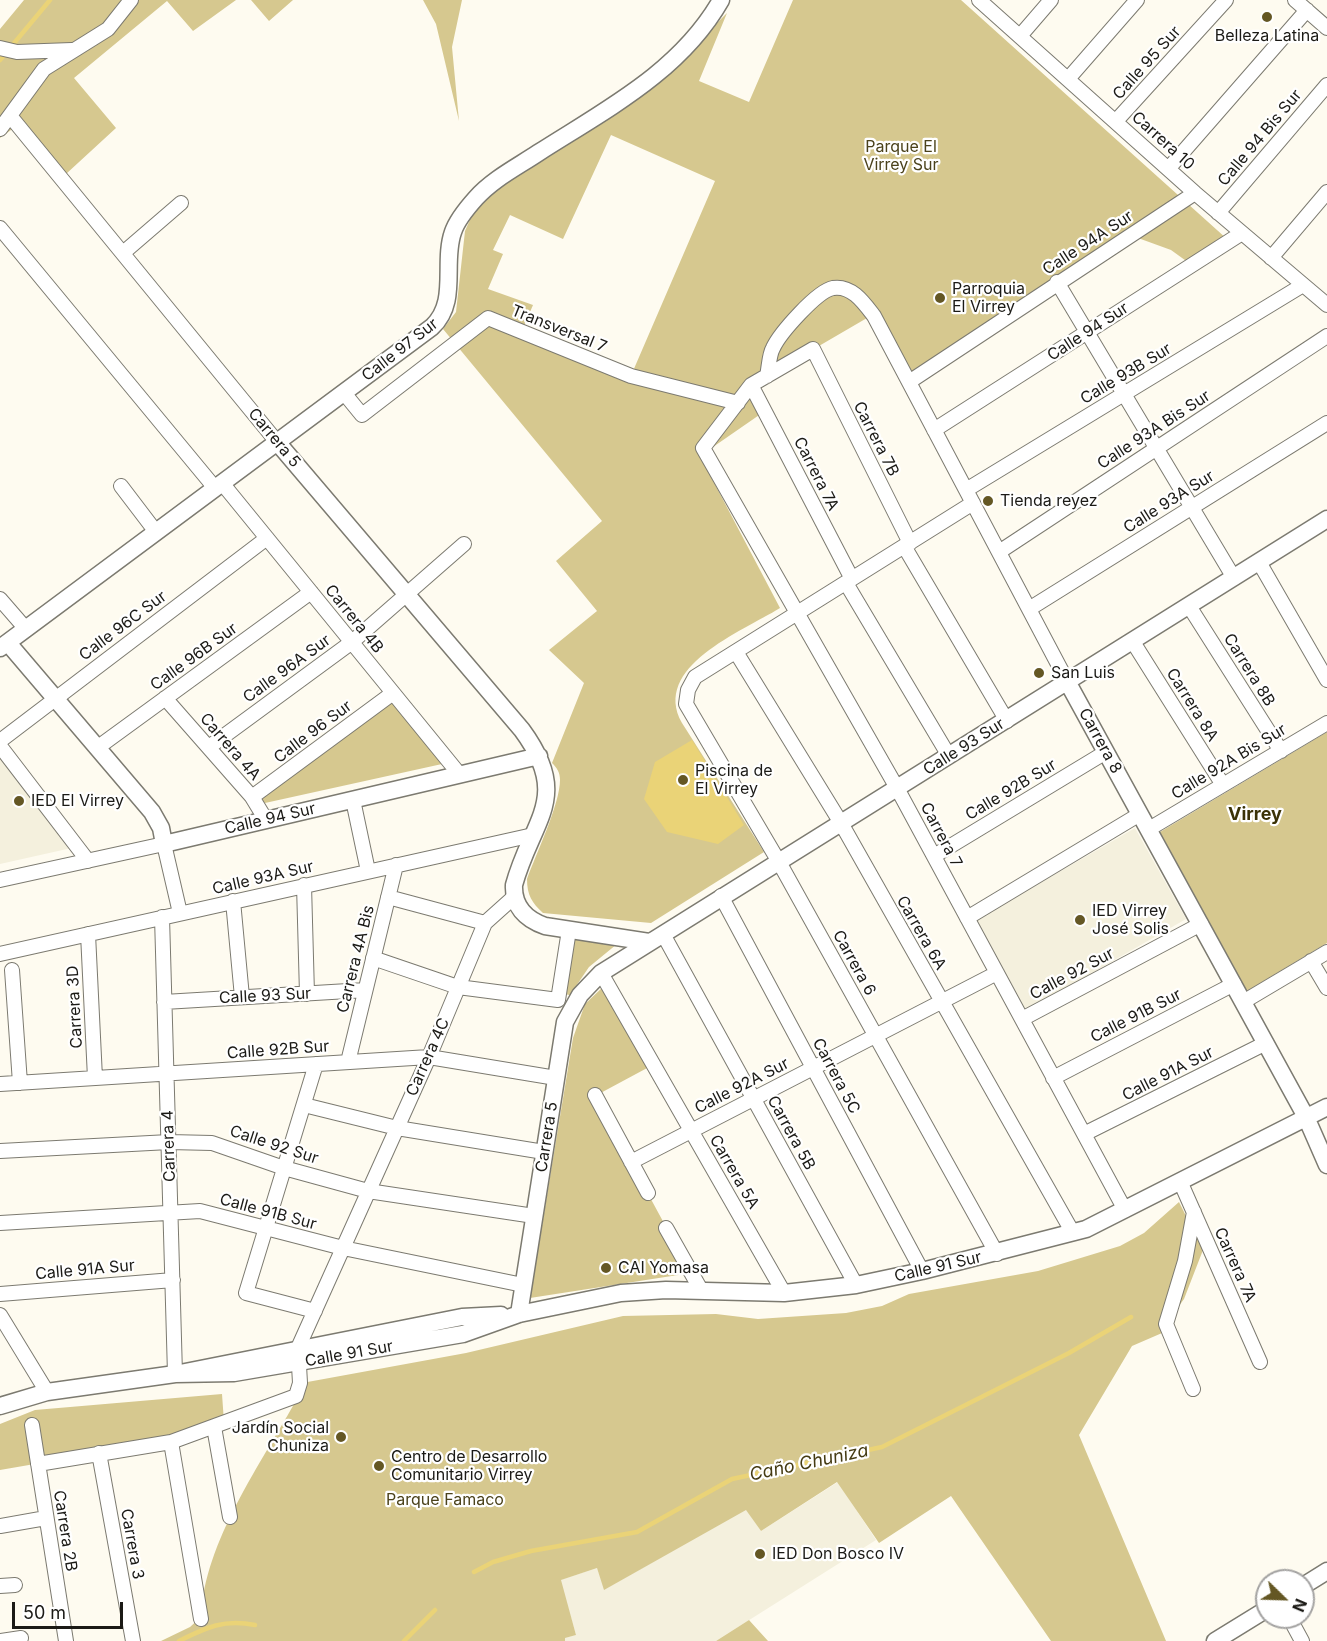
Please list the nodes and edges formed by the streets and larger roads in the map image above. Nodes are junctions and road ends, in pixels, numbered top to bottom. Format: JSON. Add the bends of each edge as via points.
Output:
{"nodes":[{"id":1,"x":130,"y":0,"type":"edge"},
{"id":2,"x":721,"y":0,"type":"edge"},
{"id":3,"x":979,"y":0,"type":"edge"},
{"id":4,"x":1051,"y":0,"type":"edge"},
{"id":5,"x":1137,"y":0,"type":"edge"},
{"id":6,"x":1226,"y":0,"type":"edge"},
{"id":7,"x":1295,"y":0,"type":"edge"},
{"id":8,"x":1307,"y":10,"type":"junction"},
{"id":9,"x":1327,"y":28,"type":"edge"},
{"id":10,"x":1020,"y":36,"type":"junction"},
{"id":11,"x":7,"y":50,"type":"edge"},
{"id":12,"x":73,"y":50,"type":"junction"},
{"id":13,"x":1068,"y":79,"type":"junction"},
{"id":14,"x":1327,"y":85,"type":"edge"},
{"id":15,"x":11,"y":117,"type":"junction"},
{"id":16,"x":1116,"y":121,"type":"junction"},
{"id":17,"x":0,"y":129,"type":"edge"},
{"id":18,"x":1169,"y":168,"type":"junction"},
{"id":19,"x":1327,"y":192,"type":"edge"},
{"id":20,"x":1195,"y":193,"type":"junction"},
{"id":21,"x":181,"y":203,"type":"dead end"},
{"id":22,"x":1218,"y":213,"type":"junction"},
{"id":23,"x":0,"y":228,"type":"edge"},
{"id":24,"x":1242,"y":233,"type":"junction"},
{"id":25,"x":123,"y":254,"type":"junction"},
{"id":26,"x":1271,"y":258,"type":"junction"},
{"id":27,"x":1057,"y":282,"type":"junction"},
{"id":28,"x":1303,"y":285,"type":"junction"},
{"id":29,"x":1325,"y":300,"type":"edge"},
{"id":30,"x":1087,"y":332,"type":"junction"},
{"id":31,"x":1327,"y":336,"type":"edge"},
{"id":32,"x":767,"y":376,"type":"junction"},
{"id":33,"x":909,"y":382,"type":"junction"},
{"id":34,"x":752,"y":385,"type":"junction"},
{"id":35,"x":344,"y":393,"type":"junction"},
{"id":36,"x":1124,"y":394,"type":"junction"},
{"id":37,"x":738,"y":403,"type":"junction"},
{"id":38,"x":1327,"y":423,"type":"edge"},
{"id":39,"x":934,"y":430,"type":"junction"},
{"id":40,"x":277,"y":442,"type":"junction"},
{"id":41,"x":1156,"y":448,"type":"junction"},
{"id":42,"x":121,"y":486,"type":"dead end"},
{"id":43,"x":219,"y":486,"type":"junction"},
{"id":44,"x":966,"y":490,"type":"junction"},
{"id":45,"x":973,"y":503,"type":"junction"},
{"id":46,"x":1192,"y":507,"type":"junction"},
{"id":47,"x":1327,"y":519,"type":"edge"},
{"id":48,"x":156,"y":532,"type":"junction"},
{"id":49,"x":267,"y":538,"type":"junction"},
{"id":50,"x":464,"y":544,"type":"dead end"},
{"id":51,"x":907,"y":545,"type":"junction"},
{"id":52,"x":999,"y":552,"type":"junction"},
{"id":53,"x":1259,"y":562,"type":"junction"},
{"id":54,"x":1234,"y":578,"type":"junction"},
{"id":55,"x":849,"y":581,"type":"junction"},
{"id":56,"x":311,"y":592,"type":"junction"},
{"id":57,"x":406,"y":594,"type":"junction"},
{"id":58,"x":0,"y":599,"type":"edge"},
{"id":59,"x":1189,"y":606,"type":"junction"},
{"id":60,"x":1029,"y":609,"type":"junction"},
{"id":61,"x":797,"y":613,"type":"junction"},
{"id":62,"x":26,"y":629,"type":"junction"},
{"id":63,"x":352,"y":642,"type":"junction"},
{"id":64,"x":1133,"y":642,"type":"junction"},
{"id":65,"x":4,"y":645,"type":"edge"},
{"id":66,"x":736,"y":652,"type":"junction"},
{"id":67,"x":1327,"y":680,"type":"edge"},
{"id":68,"x":1068,"y":683,"type":"junction"},
{"id":69,"x":393,"y":693,"type":"junction"},
{"id":70,"x":165,"y":698,"type":"junction"},
{"id":71,"x":55,"y":699,"type":"junction"},
{"id":72,"x":1007,"y":721,"type":"junction"},
{"id":73,"x":1327,"y":723,"type":"edge"},
{"id":74,"x":0,"y":743,"type":"edge"},
{"id":75,"x":208,"y":747,"type":"junction"},
{"id":76,"x":97,"y":748,"type":"junction"},
{"id":77,"x":1281,"y":751,"type":"junction"},
{"id":78,"x":1106,"y":752,"type":"junction"},
{"id":79,"x":539,"y":756,"type":"junction"},
{"id":80,"x":949,"y":756,"type":"junction"},
{"id":81,"x":460,"y":775,"type":"junction"},
{"id":82,"x":1223,"y":785,"type":"junction"},
{"id":83,"x":897,"y":788,"type":"junction"},
{"id":84,"x":252,"y":797,"type":"junction"},
{"id":85,"x":353,"y":800,"type":"junction"},
{"id":86,"x":1140,"y":814,"type":"junction"},
{"id":87,"x":266,"y":820,"type":"junction"},
{"id":88,"x":840,"y":824,"type":"junction"},
{"id":89,"x":1149,"y":829,"type":"junction"},
{"id":90,"x":533,"y":835,"type":"junction"},
{"id":91,"x":164,"y":844,"type":"junction"},
{"id":92,"x":934,"y":856,"type":"junction"},
{"id":93,"x":88,"y":861,"type":"junction"},
{"id":94,"x":779,"y":862,"type":"junction"},
{"id":95,"x":396,"y":864,"type":"junction"},
{"id":96,"x":368,"y":871,"type":"junction"},
{"id":97,"x":0,"y":880,"type":"edge"},
{"id":98,"x":304,"y":885,"type":"junction"},
{"id":99,"x":388,"y":897,"type":"junction"},
{"id":100,"x":514,"y":897,"type":"junction"},
{"id":101,"x":721,"y":897,"type":"junction"},
{"id":102,"x":233,"y":902,"type":"junction"},
{"id":103,"x":180,"y":913,"type":"junction"},
{"id":104,"x":162,"y":917,"type":"junction"},
{"id":105,"x":967,"y":918,"type":"junction"},
{"id":106,"x":485,"y":923,"type":"junction"},
{"id":107,"x":1201,"y":924,"type":"junction"},
{"id":108,"x":569,"y":930,"type":"junction"},
{"id":109,"x":88,"y":934,"type":"junction"},
{"id":110,"x":656,"y":938,"type":"junction"},
{"id":111,"x":1327,"y":952,"type":"edge"},
{"id":112,"x":0,"y":954,"type":"edge"},
{"id":113,"x":373,"y":958,"type":"junction"},
{"id":114,"x":1311,"y":962,"type":"junction"},
{"id":115,"x":12,"y":970,"type":"dead end"},
{"id":116,"x":601,"y":973,"type":"junction"},
{"id":117,"x":997,"y":973,"type":"junction"},
{"id":118,"x":1234,"y":984,"type":"junction"},
{"id":119,"x":458,"y":987,"type":"junction"},
{"id":120,"x":1327,"y":988,"type":"edge"},
{"id":121,"x":365,"y":990,"type":"junction"},
{"id":122,"x":307,"y":994,"type":"junction"},
{"id":123,"x":242,"y":997,"type":"junction"},
{"id":124,"x":164,"y":1002,"type":"junction"},
{"id":125,"x":942,"y":1002,"type":"junction"},
{"id":126,"x":1244,"y":1002,"type":"junction"},
{"id":127,"x":1022,"y":1019,"type":"junction"},
{"id":128,"x":876,"y":1036,"type":"junction"},
{"id":129,"x":1266,"y":1043,"type":"junction"},
{"id":130,"x":429,"y":1057,"type":"junction"},
{"id":131,"x":348,"y":1062,"type":"junction"},
{"id":132,"x":316,"y":1064,"type":"junction"},
{"id":133,"x":813,"y":1068,"type":"junction"},
{"id":134,"x":166,"y":1074,"type":"junction"},
{"id":135,"x":95,"y":1078,"type":"junction"},
{"id":136,"x":556,"y":1078,"type":"junction"},
{"id":137,"x":1053,"y":1078,"type":"junction"},
{"id":138,"x":20,"y":1083,"type":"junction"},
{"id":139,"x":0,"y":1084,"type":"edge"},
{"id":140,"x":594,"y":1095,"type":"dead end"},
{"id":141,"x":753,"y":1099,"type":"junction"},
{"id":142,"x":304,"y":1105,"type":"junction"},
{"id":143,"x":1327,"y":1107,"type":"edge"},
{"id":144,"x":1306,"y":1117,"type":"junction"},
{"id":145,"x":397,"y":1128,"type":"junction"},
{"id":146,"x":691,"y":1131,"type":"junction"},
{"id":147,"x":1084,"y":1134,"type":"junction"},
{"id":148,"x":169,"y":1142,"type":"junction"},
{"id":149,"x":0,"y":1151,"type":"edge"},
{"id":150,"x":544,"y":1152,"type":"junction"},
{"id":151,"x":631,"y":1162,"type":"junction"},
{"id":152,"x":1327,"y":1165,"type":"edge"},
{"id":153,"x":284,"y":1168,"type":"junction"},
{"id":154,"x":1180,"y":1181,"type":"junction"},
{"id":155,"x":368,"y":1191,"type":"junction"},
{"id":156,"x":648,"y":1193,"type":"dead end"},
{"id":157,"x":1125,"y":1210,"type":"junction"},
{"id":158,"x":1194,"y":1212,"type":"junction"},
{"id":159,"x":171,"y":1213,"type":"junction"},
{"id":160,"x":534,"y":1216,"type":"junction"},
{"id":161,"x":0,"y":1222,"type":"edge"},
{"id":162,"x":666,"y":1228,"type":"dead end"},
{"id":163,"x":265,"y":1229,"type":"junction"},
{"id":164,"x":1073,"y":1233,"type":"junction"},
{"id":165,"x":343,"y":1248,"type":"junction"},
{"id":166,"x":997,"y":1254,"type":"junction"},
{"id":167,"x":922,"y":1271,"type":"junction"},
{"id":168,"x":173,"y":1280,"type":"junction"},
{"id":169,"x":523,"y":1285,"type":"junction"},
{"id":170,"x":856,"y":1285,"type":"junction"},
{"id":171,"x":701,"y":1290,"type":"junction"},
{"id":172,"x":784,"y":1293,"type":"junction"},
{"id":173,"x":0,"y":1294,"type":"edge"},
{"id":174,"x":315,"y":1311,"type":"junction"},
{"id":175,"x":519,"y":1314,"type":"junction"},
{"id":176,"x":0,"y":1315,"type":"edge"},
{"id":177,"x":299,"y":1355,"type":"junction"},
{"id":178,"x":1260,"y":1362,"type":"dead end"},
{"id":179,"x":175,"y":1374,"type":"junction"},
{"id":180,"x":1193,"y":1389,"type":"dead end"},
{"id":181,"x":47,"y":1392,"type":"junction"},
{"id":182,"x":0,"y":1406,"type":"edge"},
{"id":183,"x":32,"y":1425,"type":"dead end"},
{"id":184,"x":214,"y":1427,"type":"junction"},
{"id":185,"x":171,"y":1442,"type":"junction"},
{"id":186,"x":99,"y":1454,"type":"junction"},
{"id":187,"x":38,"y":1464,"type":"junction"},
{"id":188,"x":230,"y":1517,"type":"dead end"},
{"id":189,"x":46,"y":1518,"type":"junction"},
{"id":190,"x":0,"y":1526,"type":"edge"},
{"id":191,"x":15,"y":1585,"type":"dead end"},
{"id":192,"x":0,"y":1586,"type":"edge"},
{"id":193,"x":1255,"y":1616,"type":"edge"},
{"id":194,"x":201,"y":1618,"type":"dead end"},
{"id":195,"x":21,"y":1638,"type":"dead end"},
{"id":196,"x":0,"y":1641,"type":"edge"},
{"id":197,"x":66,"y":1641,"type":"edge"},
{"id":198,"x":133,"y":1641,"type":"edge"},
{"id":199,"x":1215,"y":1641,"type":"edge"}],
"edges":[{"from":1,"to":12,"type":"street","via":[[108,29]]},
{"from":2,"to":35,"type":"street","name":"Calle 97 Sur","via":[[696,36],[652,80],[504,175],[477,197],[453,232],[448,257],[448,296],[442,316]]},
{"from":3,"to":10,"type":"street","name":"Carrera 10"},
{"from":4,"to":10,"type":"street"},
{"from":5,"to":13,"type":"street"},
{"from":6,"to":16,"type":"street","name":"Calle 95 Sur"},
{"from":7,"to":8,"type":"street"},
{"from":8,"to":9,"type":"street"},
{"from":8,"to":18,"type":"street"},
{"from":10,"to":13,"type":"street","name":"Carrera 10"},
{"from":11,"to":12,"type":"street"},
{"from":12,"to":15,"type":"street","via":[[44,69]]},
{"from":13,"to":16,"type":"street","name":"Carrera 10"},
{"from":14,"to":22,"type":"street","name":"Calle 94 Bis Sur"},
{"from":15,"to":17,"type":"street"},
{"from":15,"to":25,"type":"street","name":"Carrera 5"},
{"from":16,"to":18,"type":"street","name":"Carrera 10"},
{"from":18,"to":20,"type":"street","name":"Carrera 10"},
{"from":19,"to":26,"type":"street"},
{"from":20,"to":22,"type":"street","name":"Carrera 10"},
{"from":20,"to":27,"type":"street","name":"Calle 94A Sur"},
{"from":21,"to":25,"type":"street"},
{"from":22,"to":24,"type":"street","name":"Carrera 10"},
{"from":23,"to":43,"type":"street","name":"Carrera 4B"},
{"from":24,"to":26,"type":"street","name":"Carrera 10"},
{"from":24,"to":30,"type":"street","name":"Calle 94 Sur"},
{"from":25,"to":40,"type":"street","name":"Carrera 5"},
{"from":26,"to":28,"type":"street","name":"Carrera 10"},
{"from":27,"to":30,"type":"street"},
{"from":27,"to":33,"type":"street","name":"Calle 94A Sur"},
{"from":28,"to":29,"type":"street","name":"Carrera 10"},
{"from":28,"to":36,"type":"street","name":"Calle 93B Sur"},
{"from":30,"to":36,"type":"street"},
{"from":30,"to":39,"type":"street","name":"Calle 94 Sur"},
{"from":31,"to":41,"type":"street","name":"Calle 93A Bis Sur"},
{"from":32,"to":33,"type":"street","name":"Carrera 8","via":[[773,348],[813,299],[832,288],[860,297]]},
{"from":32,"to":34,"type":"street"},
{"from":32,"to":51,"type":"street","name":"Carrera 7B","via":[[813,349]]},
{"from":33,"to":39,"type":"street","name":"Carrera 8"},
{"from":34,"to":37,"type":"street"},
{"from":34,"to":55,"type":"street","name":"Carrera 7A"},
{"from":35,"to":37,"type":"street","name":"Transversal 7","via":[[362,415],[488,318],[631,376]]},
{"from":35,"to":40,"type":"street","name":"Calle 97 Sur"},
{"from":36,"to":41,"type":"street"},
{"from":36,"to":44,"type":"street","name":"Calle 93B Sur"},
{"from":37,"to":61,"type":"street","name":"Carrera 7","via":[[703,448]]},
{"from":38,"to":46,"type":"street","name":"Calle 93A Sur"},
{"from":39,"to":44,"type":"street","name":"Carrera 8"},
{"from":40,"to":43,"type":"street","name":"Calle 97 Sur"},
{"from":40,"to":57,"type":"street","name":"Carrera 5"},
{"from":41,"to":46,"type":"street"},
{"from":41,"to":52,"type":"street","name":"Calle 93A Bis Sur"},
{"from":42,"to":48,"type":"street"},
{"from":43,"to":48,"type":"street","name":"Calle 97 Sur"},
{"from":43,"to":49,"type":"street","name":"Carrera 4B"},
{"from":44,"to":45,"type":"street","name":"Carrera 8"},
{"from":45,"to":51,"type":"street"},
{"from":45,"to":52,"type":"street","name":"Carrera 8"},
{"from":46,"to":54,"type":"street"},
{"from":46,"to":60,"type":"street","name":"Calle 93A Sur"},
{"from":47,"to":53,"type":"street","name":"Calle 93 Sur"},
{"from":48,"to":62,"type":"street","name":"Calle 97 Sur"},
{"from":49,"to":56,"type":"street","name":"Carrera 4B"},
{"from":49,"to":71,"type":"street","name":"Calle 96C Sur"},
{"from":50,"to":57,"type":"street","name":"Calle 96A Sur"},
{"from":51,"to":55,"type":"street"},
{"from":51,"to":72,"type":"street","name":"Carrera 7B"},
{"from":52,"to":60,"type":"street","name":"Carrera 8"},
{"from":53,"to":54,"type":"street","name":"Calle 93 Sur"},
{"from":53,"to":67,"type":"street"},
{"from":54,"to":59,"type":"street","name":"Calle 93 Sur"},
{"from":55,"to":61,"type":"street"},
{"from":55,"to":80,"type":"street","name":"Carrera 7A"},
{"from":56,"to":63,"type":"street","name":"Carrera 4B"},
{"from":56,"to":70,"type":"street","name":"Calle 96B Sur"},
{"from":57,"to":63,"type":"street","name":"Calle 96A Sur"},
{"from":57,"to":79,"type":"street","name":"Carrera 5","via":[[522,730]]},
{"from":58,"to":62,"type":"street"},
{"from":59,"to":64,"type":"street","name":"Calle 93 Sur"},
{"from":59,"to":77,"type":"street","name":"Carrera 8B"},
{"from":60,"to":68,"type":"street","name":"Carrera 8"},
{"from":61,"to":66,"type":"street"},
{"from":61,"to":83,"type":"street","name":"Carrera 7"},
{"from":62,"to":65,"type":"street","name":"Calle 97 Sur"},
{"from":63,"to":69,"type":"street","name":"Carrera 4B"},
{"from":63,"to":75,"type":"street","name":"Calle 96A Sur"},
{"from":64,"to":68,"type":"street","name":"Calle 93 Sur"},
{"from":64,"to":82,"type":"street","name":"Carrera 8A"},
{"from":65,"to":71,"type":"street"},
{"from":66,"to":88,"type":"street","name":"Carrera 6A"},
{"from":66,"to":94,"type":"street","name":"Carrera 6","via":[[695,677],[686,704]]},
{"from":68,"to":72,"type":"street","name":"Calle 93 Sur"},
{"from":68,"to":78,"type":"street","name":"Carrera 8"},
{"from":69,"to":81,"type":"street","name":"Carrera 4B"},
{"from":69,"to":84,"type":"street","name":"Calle 96 Sur"},
{"from":70,"to":75,"type":"street","name":"Carrera 4A"},
{"from":70,"to":76,"type":"street","name":"Calle 96B Sur"},
{"from":71,"to":74,"type":"street","name":"Calle 96C Sur"},
{"from":71,"to":76,"type":"street"},
{"from":72,"to":80,"type":"street","name":"Calle 93 Sur"},
{"from":73,"to":77,"type":"street","name":"Calle 92A Bis Sur"},
{"from":74,"to":93,"type":"street"},
{"from":75,"to":84,"type":"street","name":"Carrera 4A"},
{"from":76,"to":91,"type":"street","via":[[157,820]]},
{"from":77,"to":82,"type":"street","name":"Calle 92A Bis Sur"},
{"from":78,"to":86,"type":"street","name":"Carrera 8"},
{"from":78,"to":92,"type":"street","name":"Calle 92B Sur"},
{"from":79,"to":81,"type":"street","name":"Calle 94 Sur"},
{"from":79,"to":90,"type":"street","via":[[548,787]]},
{"from":80,"to":83,"type":"street","name":"Calle 93 Sur"},
{"from":81,"to":85,"type":"street","name":"Calle 94 Sur"},
{"from":82,"to":89,"type":"street","name":"Calle 92A Bis Sur"},
{"from":83,"to":88,"type":"street","name":"Calle 93 Sur"},
{"from":83,"to":92,"type":"street","name":"Carrera 7"},
{"from":84,"to":87,"type":"street","name":"Carrera 4A"},
{"from":85,"to":87,"type":"street","name":"Calle 94 Sur"},
{"from":85,"to":96,"type":"street"},
{"from":86,"to":89,"type":"street","name":"Carrera 8"},
{"from":86,"to":105,"type":"street"},
{"from":87,"to":91,"type":"street","name":"Calle 94 Sur"},
{"from":88,"to":94,"type":"street","name":"Calle 93 Sur"},
{"from":88,"to":125,"type":"street","name":"Carrera 6A"},
{"from":89,"to":107,"type":"street","name":"Carrera 8"},
{"from":90,"to":95,"type":"street","name":"Calle 93A Sur"},
{"from":90,"to":100,"type":"street","via":[[516,878]]},
{"from":91,"to":93,"type":"street","name":"Calle 94 Sur"},
{"from":91,"to":103,"type":"street"},
{"from":92,"to":105,"type":"street","name":"Carrera 7"},
{"from":93,"to":97,"type":"street","name":"Calle 94 Sur"},
{"from":94,"to":101,"type":"street","name":"Calle 93 Sur"},
{"from":94,"to":128,"type":"street","name":"Carrera 6"},
{"from":95,"to":96,"type":"street","name":"Calle 93A Sur"},
{"from":95,"to":99,"type":"street","name":"Carrera 4A Bis"},
{"from":96,"to":98,"type":"street","name":"Calle 93A Sur"},
{"from":98,"to":102,"type":"street","name":"Calle 93A Sur"},
{"from":98,"to":122,"type":"street"},
{"from":99,"to":106,"type":"street"},
{"from":99,"to":113,"type":"street","name":"Carrera 4A Bis"},
{"from":100,"to":106,"type":"street","name":"Carrera 4C"},
{"from":100,"to":108,"type":"street","via":[[532,921]]},
{"from":101,"to":110,"type":"street","name":"Calle 93 Sur"},
{"from":101,"to":133,"type":"street","name":"Carrera 5C"},
{"from":102,"to":103,"type":"street","name":"Calle 93A Sur"},
{"from":102,"to":123,"type":"street"},
{"from":103,"to":104,"type":"street","name":"Calle 93A Sur"},
{"from":104,"to":109,"type":"street","name":"Calle 93A Sur"},
{"from":104,"to":124,"type":"street","name":"Carrera 4"},
{"from":105,"to":117,"type":"street","name":"Carrera 7"},
{"from":106,"to":119,"type":"street","name":"Carrera 4C"},
{"from":107,"to":118,"type":"street","name":"Carrera 8"},
{"from":107,"to":127,"type":"street","name":"Calle 92 Sur"},
{"from":108,"to":110,"type":"street"},
{"from":108,"to":119,"type":"street","via":[[558,1000]]},
{"from":109,"to":112,"type":"street","name":"Calle 93A Sur"},
{"from":109,"to":135,"type":"street","name":"Carrera 3D"},
{"from":110,"to":116,"type":"street","name":"Calle 93 Sur"},
{"from":110,"to":141,"type":"street","name":"Carrera 5B"},
{"from":111,"to":114,"type":"street"},
{"from":113,"to":119,"type":"street"},
{"from":113,"to":121,"type":"street","name":"Carrera 4A Bis"},
{"from":114,"to":120,"type":"street"},
{"from":114,"to":126,"type":"street"},
{"from":115,"to":138,"type":"street"},
{"from":116,"to":136,"type":"street","name":"Carrera 5","via":[[566,1017]]},
{"from":116,"to":146,"type":"street","name":"Carrera 5A"},
{"from":117,"to":125,"type":"street","name":"Calle 92A Sur"},
{"from":117,"to":127,"type":"street","name":"Carrera 7"},
{"from":118,"to":126,"type":"street","name":"Carrera 8"},
{"from":118,"to":137,"type":"street","name":"Calle 91B Sur"},
{"from":119,"to":130,"type":"street","name":"Carrera 4C"},
{"from":121,"to":122,"type":"street","name":"Calle 93 Sur"},
{"from":121,"to":131,"type":"street","name":"Carrera 4A Bis"},
{"from":122,"to":123,"type":"street","name":"Calle 93 Sur"},
{"from":123,"to":124,"type":"street","name":"Calle 93 Sur"},
{"from":124,"to":134,"type":"street","name":"Carrera 4"},
{"from":125,"to":128,"type":"street","name":"Calle 92A Sur"},
{"from":125,"to":164,"type":"street","name":"Carrera 6A"},
{"from":126,"to":129,"type":"street","name":"Carrera 8"},
{"from":127,"to":137,"type":"street","name":"Carrera 7"},
{"from":128,"to":133,"type":"street","name":"Calle 92A Sur"},
{"from":128,"to":166,"type":"street","name":"Carrera 6"},
{"from":129,"to":144,"type":"street","name":"Carrera 8"},
{"from":129,"to":147,"type":"street","name":"Calle 91A Sur"},
{"from":130,"to":131,"type":"street","name":"Calle 92B Sur"},
{"from":130,"to":136,"type":"street","name":"Calle 92B Sur"},
{"from":130,"to":145,"type":"street","name":"Carrera 4C"},
{"from":131,"to":132,"type":"street","name":"Calle 92B Sur"},
{"from":132,"to":134,"type":"street","name":"Calle 92B Sur"},
{"from":132,"to":142,"type":"street"},
{"from":133,"to":141,"type":"street","name":"Calle 92A Sur"},
{"from":133,"to":167,"type":"street","name":"Carrera 5C"},
{"from":134,"to":135,"type":"street","name":"Calle 92B Sur"},
{"from":134,"to":148,"type":"street","name":"Carrera 4"},
{"from":135,"to":138,"type":"street","name":"Calle 92B Sur"},
{"from":136,"to":150,"type":"street","name":"Carrera 5"},
{"from":137,"to":147,"type":"street","name":"Carrera 7"},
{"from":138,"to":139,"type":"street","name":"Calle 92B Sur"},
{"from":140,"to":151,"type":"street"},
{"from":141,"to":146,"type":"street","name":"Calle 92A Sur"},
{"from":141,"to":170,"type":"street","name":"Carrera 5B"},
{"from":142,"to":145,"type":"street"},
{"from":142,"to":153,"type":"street"},
{"from":143,"to":144,"type":"street","name":"Calle 91 Sur"},
{"from":144,"to":152,"type":"street","name":"Carrera 8"},
{"from":144,"to":154,"type":"street","name":"Calle 91 Sur"},
{"from":145,"to":150,"type":"street"},
{"from":145,"to":155,"type":"street","name":"Carrera 4C"},
{"from":146,"to":151,"type":"street","name":"Calle 92A Sur"},
{"from":146,"to":172,"type":"street","name":"Carrera 5A"},
{"from":147,"to":157,"type":"street","name":"Carrera 7"},
{"from":148,"to":149,"type":"street","name":"Calle 92 Sur"},
{"from":148,"to":153,"type":"street","name":"Calle 92 Sur","via":[[212,1143]]},
{"from":148,"to":159,"type":"street","name":"Carrera 4"},
{"from":150,"to":160,"type":"street","name":"Carrera 5"},
{"from":151,"to":156,"type":"street"},
{"from":153,"to":155,"type":"street","name":"Calle 92 Sur"},
{"from":153,"to":163,"type":"street"},
{"from":154,"to":157,"type":"street","name":"Calle 91 Sur"},
{"from":154,"to":158,"type":"street","name":"Carrera 7A"},
{"from":155,"to":160,"type":"street","name":"Calle 92 Sur"},
{"from":155,"to":165,"type":"street","name":"Carrera 4C"},
{"from":157,"to":164,"type":"street","name":"Calle 91 Sur"},
{"from":158,"to":178,"type":"street","name":"Carrera 7A"},
{"from":158,"to":180,"type":"street","via":[[1185,1261],[1166,1324]]},
{"from":159,"to":161,"type":"street","name":"Calle 91B Sur"},
{"from":159,"to":163,"type":"street","name":"Calle 91B Sur","via":[[200,1211]]},
{"from":159,"to":168,"type":"street","name":"Carrera 4"},
{"from":160,"to":169,"type":"street","name":"Carrera 5"},
{"from":162,"to":171,"type":"street"},
{"from":163,"to":165,"type":"street","name":"Calle 91B Sur"},
{"from":163,"to":174,"type":"street","via":[[246,1293]]},
{"from":164,"to":166,"type":"street","name":"Calle 91 Sur"},
{"from":165,"to":169,"type":"street","name":"Calle 91B Sur"},
{"from":165,"to":174,"type":"street","name":"Carrera 4C"},
{"from":166,"to":167,"type":"street","name":"Calle 91 Sur"},
{"from":167,"to":170,"type":"street","name":"Calle 91 Sur"},
{"from":168,"to":173,"type":"street","name":"Calle 91A Sur"},
{"from":168,"to":179,"type":"street","name":"Carrera 4"},
{"from":169,"to":175,"type":"street","name":"Carrera 5"},
{"from":170,"to":172,"type":"street","name":"Calle 91 Sur"},
{"from":171,"to":172,"type":"street","name":"Calle 91 Sur"},
{"from":171,"to":175,"type":"street","name":"Calle 91 Sur","via":[[621,1293]]},
{"from":174,"to":177,"type":"street","name":"Carrera 4C"},
{"from":175,"to":177,"type":"street","name":"Calle 91 Sur","via":[[462,1317]]},
{"from":176,"to":181,"type":"street"},
{"from":177,"to":179,"type":"street","name":"Calle 91 Sur"},
{"from":177,"to":184,"type":"street","via":[[297,1396]]},
{"from":179,"to":181,"type":"street","name":"Calle 91 Sur"},
{"from":181,"to":182,"type":"street","name":"Calle 91 Sur"},
{"from":183,"to":187,"type":"street","name":"Carrera 2B"},
{"from":184,"to":185,"type":"street"},
{"from":184,"to":188,"type":"street"},
{"from":185,"to":186,"type":"street"},
{"from":185,"to":194,"type":"street"},
{"from":186,"to":187,"type":"street"},
{"from":186,"to":198,"type":"street","name":"Carrera 3"},
{"from":187,"to":189,"type":"street","name":"Carrera 2B"},
{"from":189,"to":190,"type":"street"},
{"from":189,"to":197,"type":"street","name":"Carrera 2B"},
{"from":191,"to":192,"type":"street"},
{"from":193,"to":199,"type":"street"},
{"from":195,"to":196,"type":"street"}]}
